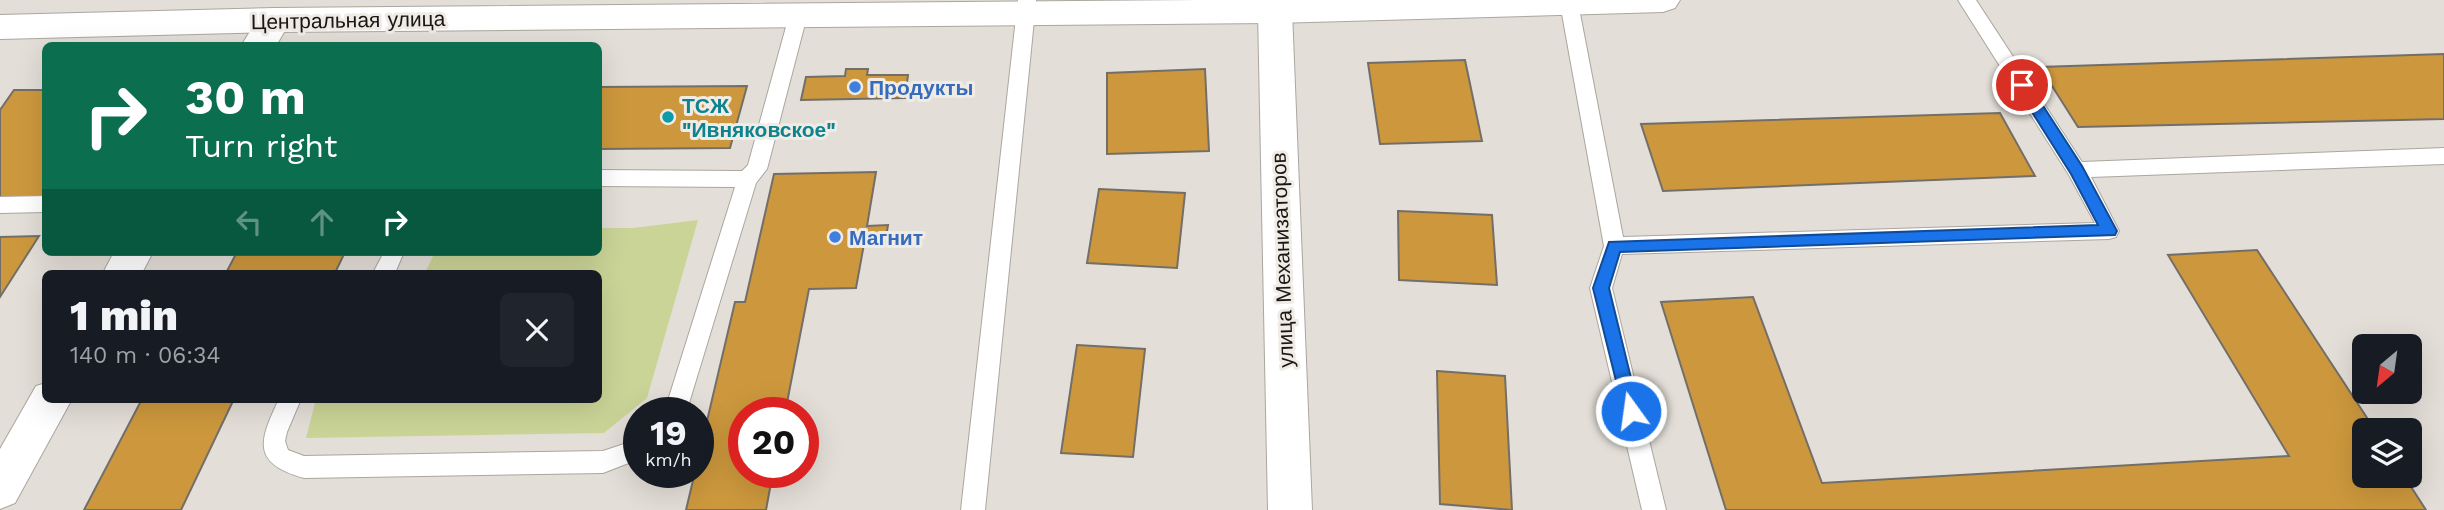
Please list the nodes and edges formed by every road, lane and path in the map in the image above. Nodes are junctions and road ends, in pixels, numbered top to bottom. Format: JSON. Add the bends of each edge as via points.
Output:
{"nodes":[{"id":1,"x":1663,"y":0,"type":"edge"},
{"id":2,"x":1968,"y":0,"type":"edge"},
{"id":3,"x":1569,"y":2,"type":"junction"},
{"id":4,"x":1026,"y":7,"type":"edge"},
{"id":5,"x":753,"y":8,"type":"edge"},
{"id":6,"x":1275,"y":11,"type":"junction"},
{"id":7,"x":798,"y":16,"type":"junction"},
{"id":8,"x":0,"y":27,"type":"edge"},
{"id":9,"x":266,"y":33,"type":"edge"},
{"id":10,"x":2442,"y":159,"type":"edge"},
{"id":11,"x":2077,"y":170,"type":"junction"},
{"id":12,"x":602,"y":178,"type":"edge"},
{"id":13,"x":747,"y":178,"type":"junction"},
{"id":14,"x":42,"y":204,"type":"edge"},
{"id":15,"x":0,"y":205,"type":"edge"},
{"id":16,"x":1614,"y":246,"type":"junction"},
{"id":17,"x":680,"y":397,"type":"edge"},
{"id":18,"x":49,"y":403,"type":"edge"},
{"id":19,"x":288,"y":403,"type":"edge"},
{"id":20,"x":623,"y":455,"type":"edge"},
{"id":21,"x":0,"y":489,"type":"edge"},
{"id":22,"x":973,"y":510,"type":"edge"},
{"id":23,"x":1290,"y":510,"type":"edge"},
{"id":24,"x":1654,"y":510,"type":"edge"}],
"edges":[{"from":1,"to":3,"type":"street","name":"Центральная улица"},
{"from":2,"to":11,"type":"lane"},
{"from":3,"to":6,"type":"street","name":"Центральная улица"},
{"from":3,"to":16,"type":"lane"},
{"from":4,"to":6,"type":"street","name":"Центральная улица"},
{"from":4,"to":7,"type":"street","name":"Центральная улица"},
{"from":4,"to":22,"type":"lane"},
{"from":5,"to":7,"type":"street","name":"Центральная улица"},
{"from":5,"to":9,"type":"street","name":"Центральная улица"},
{"from":6,"to":23,"type":"street","name":"улица Механизаторов"},
{"from":7,"to":13,"type":"lane","via":[[757,169]]},
{"from":8,"to":9,"type":"street","name":"Центральная улица"},
{"from":10,"to":11,"type":"lane"},
{"from":11,"to":16,"type":"lane","via":[[2109,231]]},
{"from":12,"to":13,"type":"lane"},
{"from":13,"to":17,"type":"lane"},
{"from":14,"to":15,"type":"lane"},
{"from":16,"to":24,"type":"lane","via":[[1601,288]]},
{"from":18,"to":21,"type":"street"},
{"from":19,"to":20,"type":"lane","via":[[273,449],[279,458],[296,466],[603,462]]}]}
